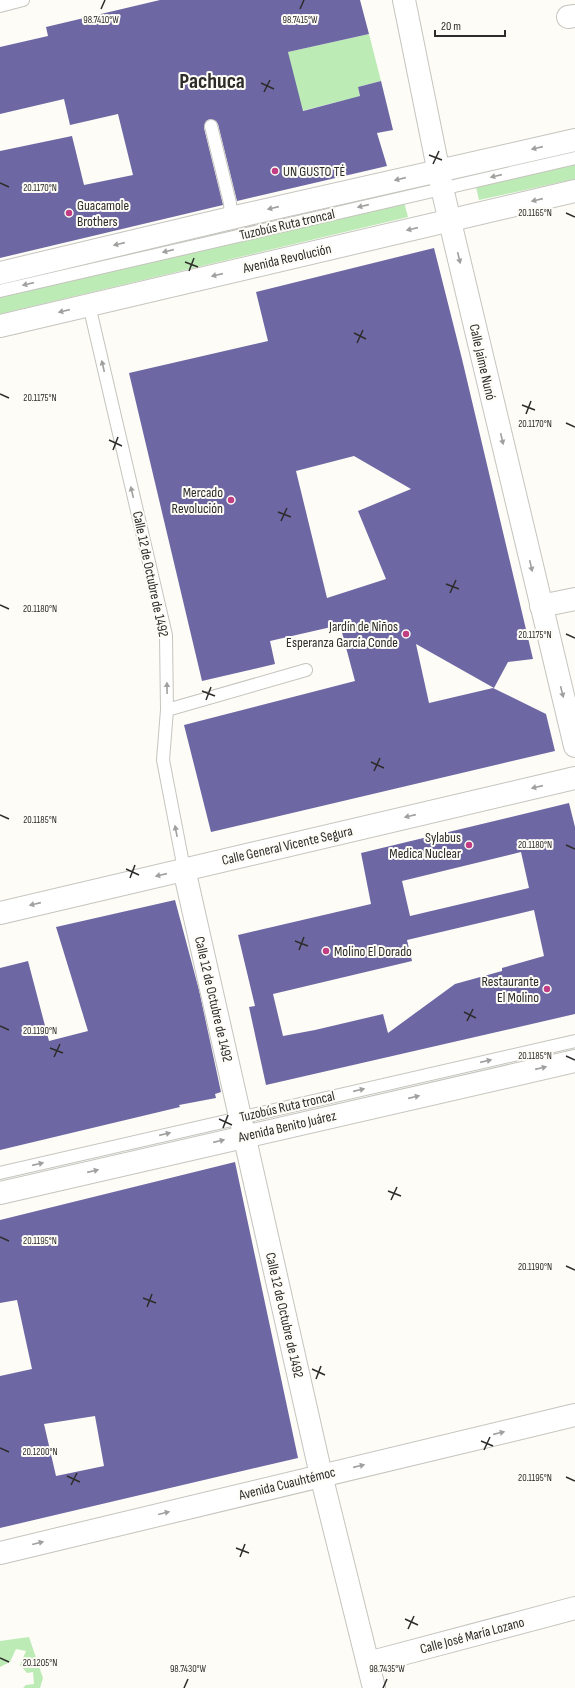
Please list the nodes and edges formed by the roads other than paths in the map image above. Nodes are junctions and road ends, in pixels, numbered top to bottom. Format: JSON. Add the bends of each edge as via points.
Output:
{"nodes":[{"id":1,"x":23,"y":0,"type":"edge"},
{"id":2,"x":404,"y":0,"type":"edge"},
{"id":3,"x":0,"y":6,"type":"edge"},
{"id":4,"x":210,"y":126,"type":"dead end"},
{"id":5,"x":575,"y":140,"type":"edge"},
{"id":6,"x":575,"y":158,"type":"edge"},
{"id":7,"x":440,"y":179,"type":"junction"},
{"id":8,"x":575,"y":191,"type":"edge"},
{"id":9,"x":231,"y":218,"type":"junction"},
{"id":10,"x":450,"y":220,"type":"junction"},
{"id":11,"x":0,"y":273,"type":"edge"},
{"id":12,"x":0,"y":291,"type":"edge"},
{"id":13,"x":89,"y":305,"type":"junction"},
{"id":14,"x":0,"y":326,"type":"edge"},
{"id":15,"x":575,"y":599,"type":"edge"},
{"id":16,"x":541,"y":606,"type":"junction"},
{"id":17,"x":306,"y":670,"type":"dead end"},
{"id":18,"x":168,"y":710,"type":"junction"},
{"id":19,"x":575,"y":746,"type":"edge"},
{"id":20,"x":575,"y":778,"type":"edge"},
{"id":21,"x":184,"y":869,"type":"junction"},
{"id":22,"x":0,"y":912,"type":"edge"},
{"id":23,"x":575,"y":1041,"type":"edge"},
{"id":24,"x":575,"y":1061,"type":"edge"},
{"id":25,"x":243,"y":1126,"type":"junction"},
{"id":26,"x":0,"y":1173,"type":"edge"},
{"id":27,"x":0,"y":1193,"type":"edge"},
{"id":28,"x":575,"y":1415,"type":"edge"},
{"id":29,"x":321,"y":1475,"type":"junction"},
{"id":30,"x":0,"y":1553,"type":"edge"},
{"id":31,"x":575,"y":1608,"type":"edge"},
{"id":32,"x":368,"y":1663,"type":"junction"},
{"id":33,"x":374,"y":1688,"type":"edge"}],
"edges":[{"from":1,"to":3,"type":"lane"},
{"from":2,"to":7,"type":"street","name":"Calle Jaime Nunó"},
{"from":4,"to":9,"type":"lane","via":[[230,203]]},
{"from":5,"to":7,"type":"street","one_way":true},
{"from":6,"to":7,"type":"lane","name":"Tuzobús Ruta troncal","one_way":true},
{"from":7,"to":9,"type":"street","one_way":true},
{"from":7,"to":10,"type":"street","name":"Calle Jaime Nunó"},
{"from":7,"to":12,"type":"lane","name":"Tuzobús Ruta troncal","one_way":true},
{"from":8,"to":10,"type":"street","name":"Avenida Revolución","one_way":true},
{"from":9,"to":11,"type":"street","one_way":true},
{"from":10,"to":13,"type":"street","name":"Avenida Revolución","one_way":true},
{"from":10,"to":16,"type":"street","name":"Calle Jaime Nunó","one_way":true},
{"from":13,"to":14,"type":"street","name":"Avenida Revolución","one_way":true},
{"from":18,"to":13,"type":"lane","name":"Calle 12 de Octubre de 1492","one_way":true,"via":[[166,636]]},
{"from":15,"to":16,"type":"street"},
{"from":16,"to":19,"type":"street","name":"Calle Jaime Nunó","one_way":true},
{"from":17,"to":18,"type":"lane"},
{"from":21,"to":18,"type":"lane","name":"Calle 12 de Octubre de 1492","one_way":true,"via":[[163,760]]},
{"from":20,"to":21,"type":"street","name":"Calle General Vicente Segura","one_way":true},
{"from":21,"to":22,"type":"street","name":"Calle General Vicente Segura","one_way":true},
{"from":21,"to":25,"type":"street","name":"Calle 12 de Octubre de 1492"},
{"from":25,"to":23,"type":"lane","name":"Tuzobús Ruta troncal","one_way":true},
{"from":25,"to":24,"type":"street","name":"Avenida Benito Juárez","one_way":true},
{"from":26,"to":25,"type":"lane","name":"Tuzobús Ruta troncal","one_way":true},
{"from":27,"to":25,"type":"street","name":"Avenida Benito Juárez","one_way":true},
{"from":25,"to":29,"type":"street","name":"Calle 12 de Octubre de 1492"},
{"from":29,"to":28,"type":"street","name":"Avenida Cuauhtémoc","one_way":true},
{"from":30,"to":29,"type":"street","name":"Avenida Cuauhtémoc","one_way":true},
{"from":29,"to":32,"type":"street","name":"Calle 12 de Octubre de 1492"},
{"from":31,"to":32,"type":"street","name":"Calle José María Lozano"},
{"from":32,"to":33,"type":"street","name":"Calle 12 de Octubre de 1492"}]}
